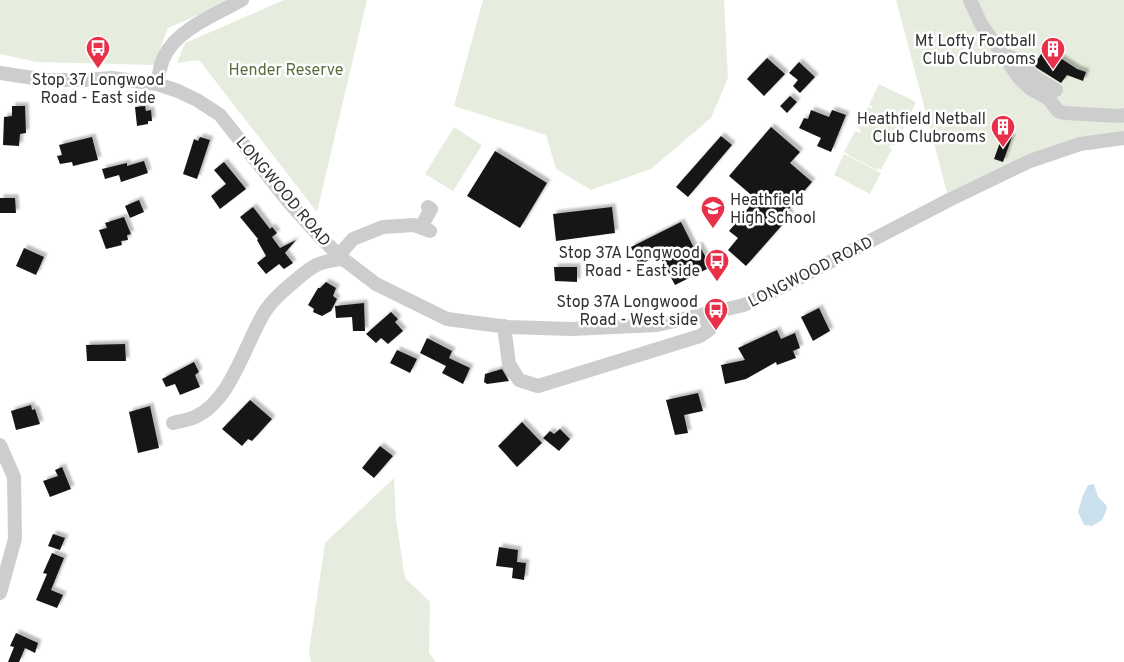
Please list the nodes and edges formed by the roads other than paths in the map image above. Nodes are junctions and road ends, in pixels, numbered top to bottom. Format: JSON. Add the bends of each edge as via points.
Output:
{"nodes":[{"id":1,"x":242,"y":0,"type":"edge"},
{"id":2,"x":970,"y":0,"type":"edge"},
{"id":3,"x":1004,"y":55,"type":"junction"},
{"id":4,"x":0,"y":73,"type":"edge"},
{"id":5,"x":157,"y":84,"type":"junction"},
{"id":6,"x":1056,"y":90,"type":"dead end"},
{"id":7,"x":1124,"y":115,"type":"edge"},
{"id":8,"x":1124,"y":138,"type":"edge"},
{"id":9,"x":428,"y":207,"type":"dead end"},
{"id":10,"x":320,"y":237,"type":"junction"},
{"id":11,"x":341,"y":257,"type":"junction"},
{"id":12,"x":312,"y":266,"type":"junction"},
{"id":13,"x":704,"y":315,"type":"junction"},
{"id":14,"x":504,"y":326,"type":"junction"},
{"id":15,"x":173,"y":423,"type":"dead end"},
{"id":16,"x":0,"y":445,"type":"edge"},
{"id":17,"x":0,"y":593,"type":"edge"}],
"edges":[{"from":1,"to":5,"type":"street","via":[[186,31],[173,42],[164,58]]},
{"from":2,"to":3,"type":"street"},
{"from":3,"to":6,"type":"street","via":[[1015,58]]},
{"from":3,"to":7,"type":"street","via":[[1026,85],[1049,99],[1058,111]]},
{"from":4,"to":5,"type":"street","name":"LONGWOOD ROAD","via":[[47,80],[112,78]]},
{"from":5,"to":10,"type":"street","name":"LONGWOOD ROAD","via":[[197,100],[220,115]]},
{"from":8,"to":13,"type":"street","name":"LONGWOOD ROAD","via":[[1080,144],[1030,161],[772,292],[744,305]]},
{"from":9,"to":11,"type":"street","via":[[431,209],[426,229],[414,225],[383,227],[354,239]]},
{"from":10,"to":11,"type":"street","name":"LONGWOOD ROAD"},
{"from":10,"to":12,"type":"street"},
{"from":11,"to":12,"type":"street"},
{"from":11,"to":14,"type":"street","name":"LONGWOOD ROAD","via":[[376,284],[447,319]]},
{"from":12,"to":15,"type":"street","via":[[278,295],[264,312],[230,383],[212,405],[196,417]]},
{"from":13,"to":14,"type":"street","name":"LONGWOOD ROAD","via":[[657,325],[572,330]]},
{"from":13,"to":14,"type":"street","via":[[710,329],[700,336],[538,386],[519,380],[509,364]]},
{"from":16,"to":17,"type":"street","via":[[14,477],[15,539]]}]}
